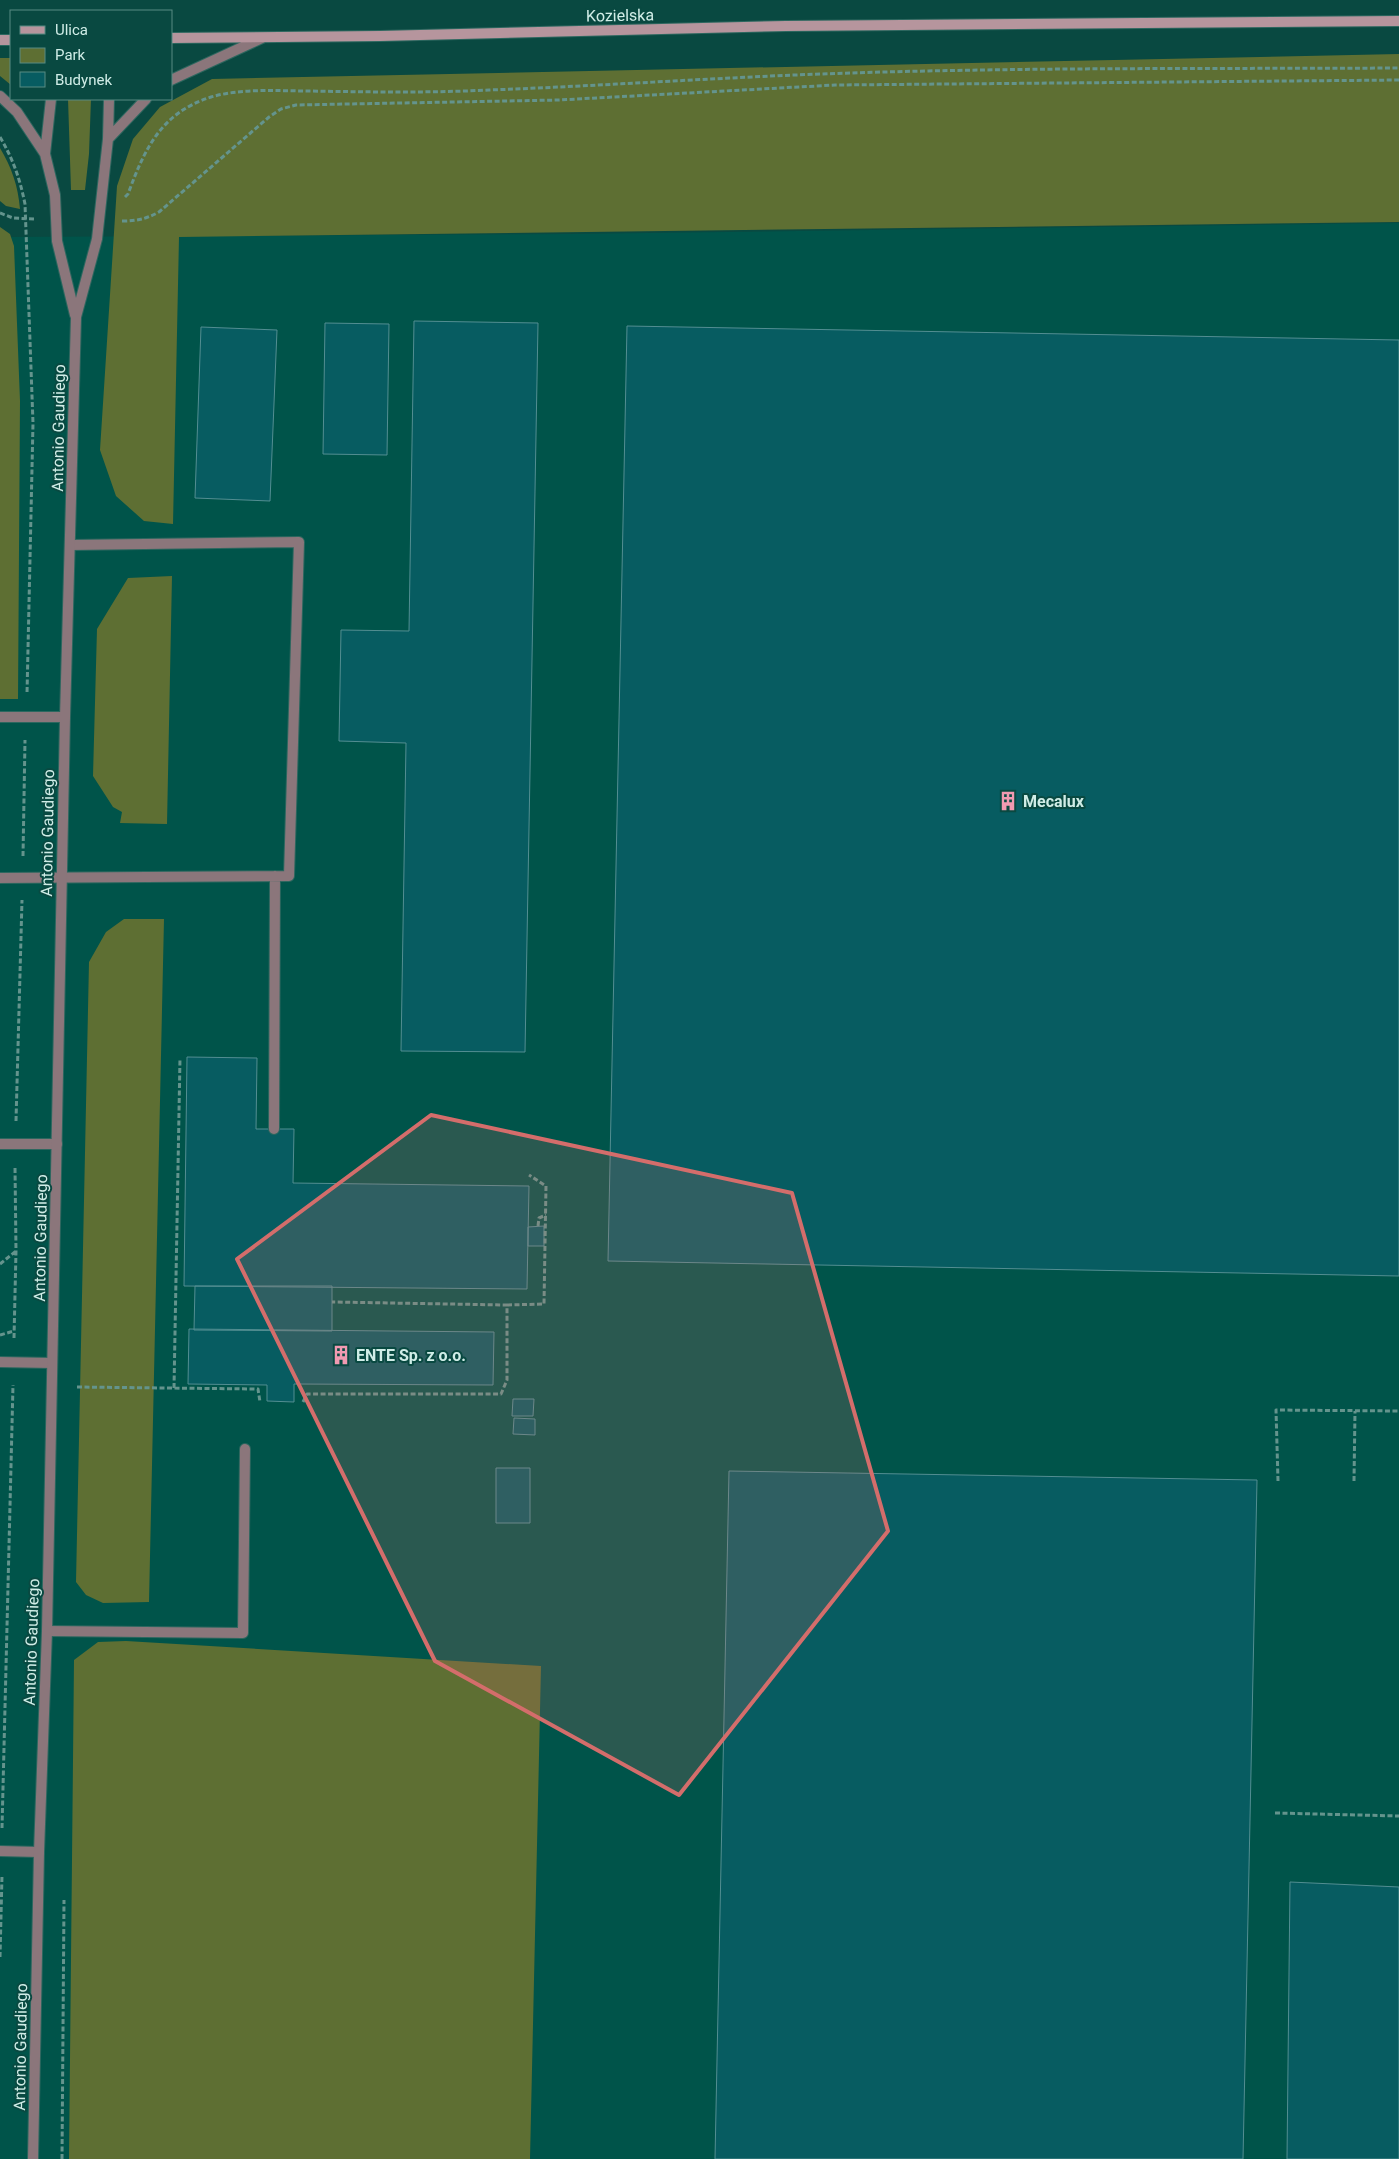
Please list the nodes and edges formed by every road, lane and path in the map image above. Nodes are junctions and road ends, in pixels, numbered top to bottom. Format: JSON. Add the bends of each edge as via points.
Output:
{"nodes":[{"id":1,"x":1399,"y":21,"type":"edge"},
{"id":2,"x":172,"y":38,"type":"edge"},
{"id":3,"x":262,"y":38,"type":"junction"},
{"id":4,"x":1399,"y":68,"type":"edge"},
{"id":5,"x":172,"y":80,"type":"edge"},
{"id":6,"x":1399,"y":80,"type":"edge"},
{"id":7,"x":0,"y":96,"type":"edge"},
{"id":8,"x":51,"y":100,"type":"edge"},
{"id":9,"x":109,"y":100,"type":"edge"},
{"id":10,"x":145,"y":100,"type":"edge"},
{"id":11,"x":0,"y":137,"type":"edge"},
{"id":12,"x":108,"y":140,"type":"junction"},
{"id":13,"x":46,"y":154,"type":"junction"},
{"id":14,"x":123,"y":198,"type":"dead end"},
{"id":15,"x":0,"y":213,"type":"edge"},
{"id":16,"x":24,"y":219,"type":"junction"},
{"id":17,"x":42,"y":219,"type":"dead end"},
{"id":18,"x":116,"y":221,"type":"dead end"},
{"id":19,"x":76,"y":317,"type":"junction"},
{"id":20,"x":70,"y":545,"type":"junction"},
{"id":21,"x":26,"y":696,"type":"dead end"},
{"id":22,"x":0,"y":717,"type":"edge"},
{"id":23,"x":65,"y":717,"type":"junction"},
{"id":24,"x":26,"y":739,"type":"dead end"},
{"id":25,"x":24,"y":823,"type":"dead end"},
{"id":26,"x":275,"y":876,"type":"junction"},
{"id":27,"x":0,"y":878,"type":"edge"},
{"id":28,"x":61,"y":878,"type":"junction"},
{"id":29,"x":21,"y":910,"type":"dead end"},
{"id":30,"x":180,"y":1058,"type":"dead end"},
{"id":31,"x":16,"y":1103,"type":"dead end"},
{"id":32,"x":274,"y":1129,"type":"dead end"},
{"id":33,"x":0,"y":1144,"type":"edge"},
{"id":34,"x":57,"y":1144,"type":"junction"},
{"id":35,"x":529,"y":1175,"type":"dead end"},
{"id":36,"x":14,"y":1186,"type":"dead end"},
{"id":37,"x":546,"y":1215,"type":"junction"},
{"id":38,"x":538,"y":1226,"type":"dead end"},
{"id":39,"x":16,"y":1250,"type":"junction"},
{"id":40,"x":0,"y":1264,"type":"edge"},
{"id":41,"x":332,"y":1302,"type":"dead end"},
{"id":42,"x":507,"y":1305,"type":"junction"},
{"id":43,"x":0,"y":1336,"type":"edge"},
{"id":44,"x":0,"y":1362,"type":"edge"},
{"id":45,"x":52,"y":1363,"type":"junction"},
{"id":46,"x":77,"y":1387,"type":"dead end"},
{"id":47,"x":174,"y":1388,"type":"junction"},
{"id":48,"x":260,"y":1402,"type":"dead end"},
{"id":49,"x":303,"y":1402,"type":"dead end"},
{"id":50,"x":12,"y":1406,"type":"dead end"},
{"id":51,"x":1355,"y":1411,"type":"junction"},
{"id":52,"x":1399,"y":1411,"type":"edge"},
{"id":53,"x":245,"y":1449,"type":"dead end"},
{"id":54,"x":1278,"y":1481,"type":"dead end"},
{"id":55,"x":1354,"y":1481,"type":"dead end"},
{"id":56,"x":47,"y":1631,"type":"junction"},
{"id":57,"x":1275,"y":1814,"type":"dead end"},
{"id":58,"x":1399,"y":1816,"type":"edge"},
{"id":59,"x":2,"y":1834,"type":"dead end"},
{"id":60,"x":0,"y":1851,"type":"edge"},
{"id":61,"x":39,"y":1852,"type":"junction"},
{"id":62,"x":2,"y":1869,"type":"dead end"},
{"id":63,"x":64,"y":1894,"type":"dead end"},
{"id":64,"x":0,"y":1957,"type":"edge"},
{"id":65,"x":33,"y":2159,"type":"edge"},
{"id":66,"x":62,"y":2159,"type":"edge"}],
"edges":[{"from":1,"to":3,"type":"street","name":"Kozielska","via":[[776,26]]},
{"from":2,"to":3,"type":"street","name":"Kozielska"},
{"from":3,"to":5,"type":"street"},
{"from":4,"to":14,"type":"path","via":[[821,74],[438,92],[246,91],[198,102],[170,120],[147,146],[128,194]]},
{"from":6,"to":18,"type":"path","via":[[835,85],[559,100],[296,106],[281,109],[269,117],[159,212],[135,221]]},
{"from":7,"to":13,"type":"street","name":"Antonio Gaudiego","via":[[17,112]]},
{"from":8,"to":13,"type":"street","name":"Antonio Gaudiego"},
{"from":9,"to":12,"type":"street","name":"Antonio Gaudiego"},
{"from":10,"to":12,"type":"street"},
{"from":11,"to":16,"type":"path","via":[[20,178]]},
{"from":12,"to":19,"type":"street","name":"Antonio Gaudiego","via":[[97,239]]},
{"from":13,"to":19,"type":"street","name":"Antonio Gaudiego","via":[[55,195],[57,241]]},
{"from":15,"to":16,"type":"path"},
{"from":16,"to":17,"type":"path"},
{"from":16,"to":21,"type":"path","via":[[33,423]]},
{"from":19,"to":20,"type":"street","name":"Antonio Gaudiego"},
{"from":20,"to":23,"type":"street","name":"Antonio Gaudiego"},
{"from":20,"to":26,"type":"street","via":[[299,542],[289,876]]},
{"from":22,"to":23,"type":"street"},
{"from":23,"to":28,"type":"street","name":"Antonio Gaudiego"},
{"from":24,"to":25,"type":"path"},
{"from":26,"to":28,"type":"street"},
{"from":26,"to":32,"type":"street"},
{"from":27,"to":28,"type":"street"},
{"from":28,"to":34,"type":"street","name":"Antonio Gaudiego"},
{"from":29,"to":31,"type":"path"},
{"from":30,"to":47,"type":"path"},
{"from":33,"to":34,"type":"street"},
{"from":34,"to":45,"type":"street","name":"Antonio Gaudiego"},
{"from":35,"to":37,"type":"path","via":[[546,1186]]},
{"from":36,"to":39,"type":"path"},
{"from":37,"to":38,"type":"path","via":[[539,1218]]},
{"from":37,"to":42,"type":"path","via":[[544,1304]]},
{"from":39,"to":40,"type":"path"},
{"from":39,"to":43,"type":"path","via":[[14,1331]]},
{"from":41,"to":42,"type":"path"},
{"from":42,"to":49,"type":"path","via":[[507,1380],[501,1394],[307,1394]]},
{"from":44,"to":45,"type":"street"},
{"from":45,"to":56,"type":"street","name":"Antonio Gaudiego"},
{"from":46,"to":47,"type":"path"},
{"from":47,"to":48,"type":"path","via":[[258,1389]]},
{"from":50,"to":59,"type":"path"},
{"from":51,"to":52,"type":"path"},
{"from":51,"to":54,"type":"path","via":[[1276,1410]]},
{"from":51,"to":55,"type":"path"},
{"from":53,"to":56,"type":"street","via":[[243,1633]]},
{"from":56,"to":61,"type":"street","name":"Antonio Gaudiego"},
{"from":57,"to":58,"type":"path"},
{"from":60,"to":61,"type":"street"},
{"from":61,"to":65,"type":"street","name":"Antonio Gaudiego"},
{"from":62,"to":64,"type":"path"},
{"from":63,"to":66,"type":"path"}]}
